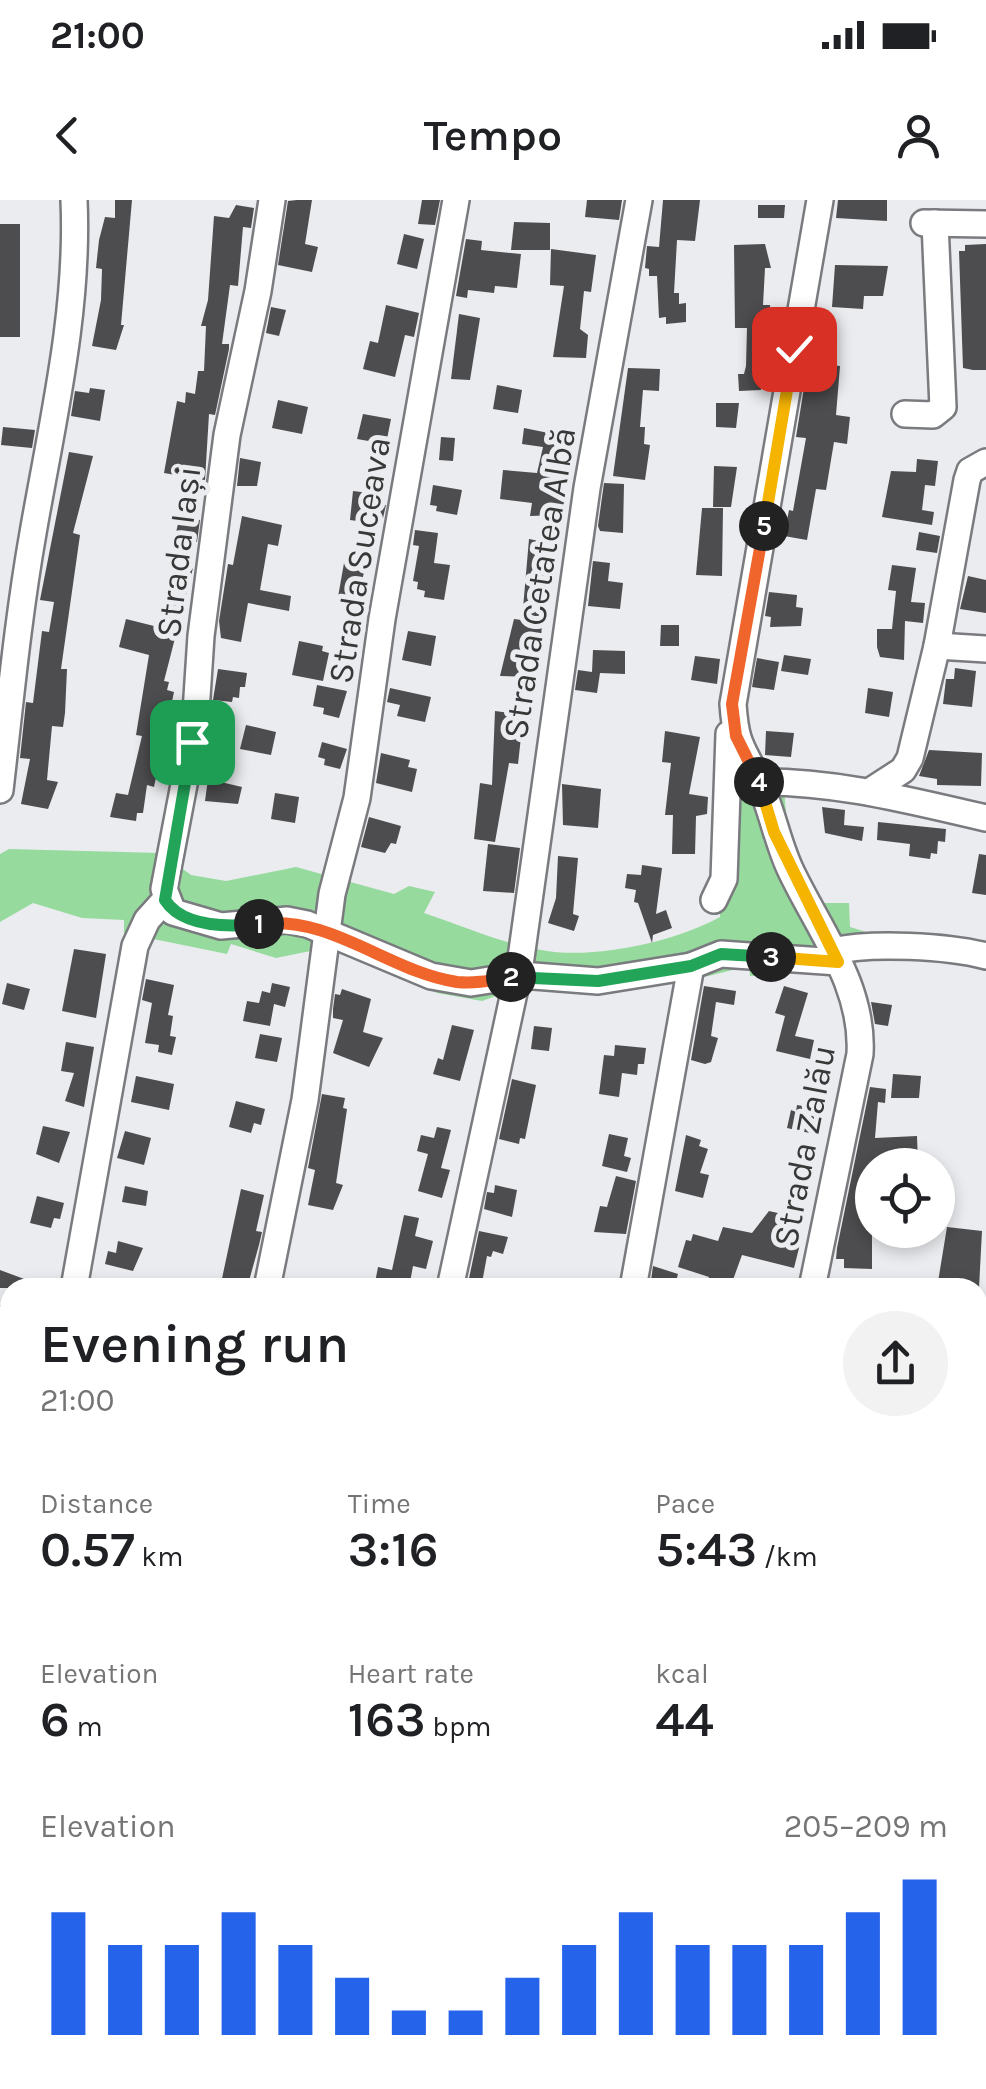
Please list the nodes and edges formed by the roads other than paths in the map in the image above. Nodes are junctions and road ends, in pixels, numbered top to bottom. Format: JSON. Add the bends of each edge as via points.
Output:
{"nodes":[{"id":1,"x":74,"y":200,"type":"edge"},
{"id":2,"x":272,"y":200,"type":"edge"},
{"id":3,"x":456,"y":200,"type":"edge"},
{"id":4,"x":639,"y":200,"type":"edge"},
{"id":5,"x":820,"y":200,"type":"edge"},
{"id":6,"x":986,"y":224,"type":"edge"},
{"id":7,"x":905,"y":414,"type":"dead end"},
{"id":8,"x":982,"y":463,"type":"edge"},
{"id":9,"x":9,"y":616,"type":"edge"},
{"id":10,"x":937,"y":646,"type":"junction"},
{"id":11,"x":986,"y":649,"type":"edge"},
{"id":12,"x":734,"y":716,"type":"junction"},
{"id":13,"x":906,"y":767,"type":"junction"},
{"id":14,"x":759,"y":782,"type":"junction"},
{"id":15,"x":0,"y":790,"type":"edge"},
{"id":16,"x":869,"y":792,"type":"junction"},
{"id":17,"x":910,"y":801,"type":"junction"},
{"id":18,"x":986,"y":818,"type":"edge"},
{"id":19,"x":714,"y":900,"type":"dead end"},
{"id":20,"x":169,"y":906,"type":"junction"},
{"id":21,"x":326,"y":930,"type":"junction"},
{"id":22,"x":836,"y":956,"type":"junction"},
{"id":23,"x":986,"y":956,"type":"edge"},
{"id":24,"x":691,"y":966,"type":"junction"},
{"id":25,"x":514,"y":976,"type":"junction"},
{"id":26,"x":76,"y":1278,"type":"edge"},
{"id":27,"x":269,"y":1278,"type":"edge"},
{"id":28,"x":452,"y":1278,"type":"edge"},
{"id":29,"x":635,"y":1278,"type":"edge"},
{"id":30,"x":814,"y":1278,"type":"edge"}],
"edges":[{"from":1,"to":9,"type":"street","via":[[70,308]]},
{"from":2,"to":20,"type":"street","name":"Strada Iași","via":[[227,435]]},
{"from":3,"to":21,"type":"street","name":"Strada Suceava","via":[[360,782]]},
{"from":4,"to":25,"type":"street","name":"Strada Cetatea Albă","via":[[587,488]]},
{"from":5,"to":12,"type":"street"},
{"from":6,"to":7,"type":"street","via":[[930,223],[943,407],[934,415]]},
{"from":8,"to":10,"type":"street","via":[[966,480]]},
{"from":9,"to":15,"type":"street"},
{"from":10,"to":11,"type":"street"},
{"from":10,"to":13,"type":"street"},
{"from":12,"to":14,"type":"street","name":"Strada Zalău","via":[[743,758]]},
{"from":12,"to":19,"type":"street","via":[[724,879]]},
{"from":13,"to":16,"type":"street"},
{"from":13,"to":17,"type":"street"},
{"from":14,"to":16,"type":"street"},
{"from":14,"to":22,"type":"street","name":"Strada Zalău","via":[[774,832]]},
{"from":16,"to":17,"type":"street"},
{"from":17,"to":18,"type":"street"},
{"from":20,"to":21,"type":"street","via":[[221,926],[287,920]]},
{"from":20,"to":26,"type":"street","via":[[147,920],[135,946]]},
{"from":21,"to":25,"type":"street","via":[[432,976],[471,983]]},
{"from":21,"to":27,"type":"street","name":"Strada Suceava","via":[[305,1100]]},
{"from":22,"to":23,"type":"street","via":[[860,944]]},
{"from":22,"to":24,"type":"street","via":[[721,954]]},
{"from":22,"to":30,"type":"street","name":"Strada Zalău","via":[[862,1024],[860,1054]]},
{"from":24,"to":25,"type":"street","via":[[598,981]]},
{"from":24,"to":29,"type":"street"},
{"from":25,"to":28,"type":"street","name":"Strada Cetatea Albă"}]}
